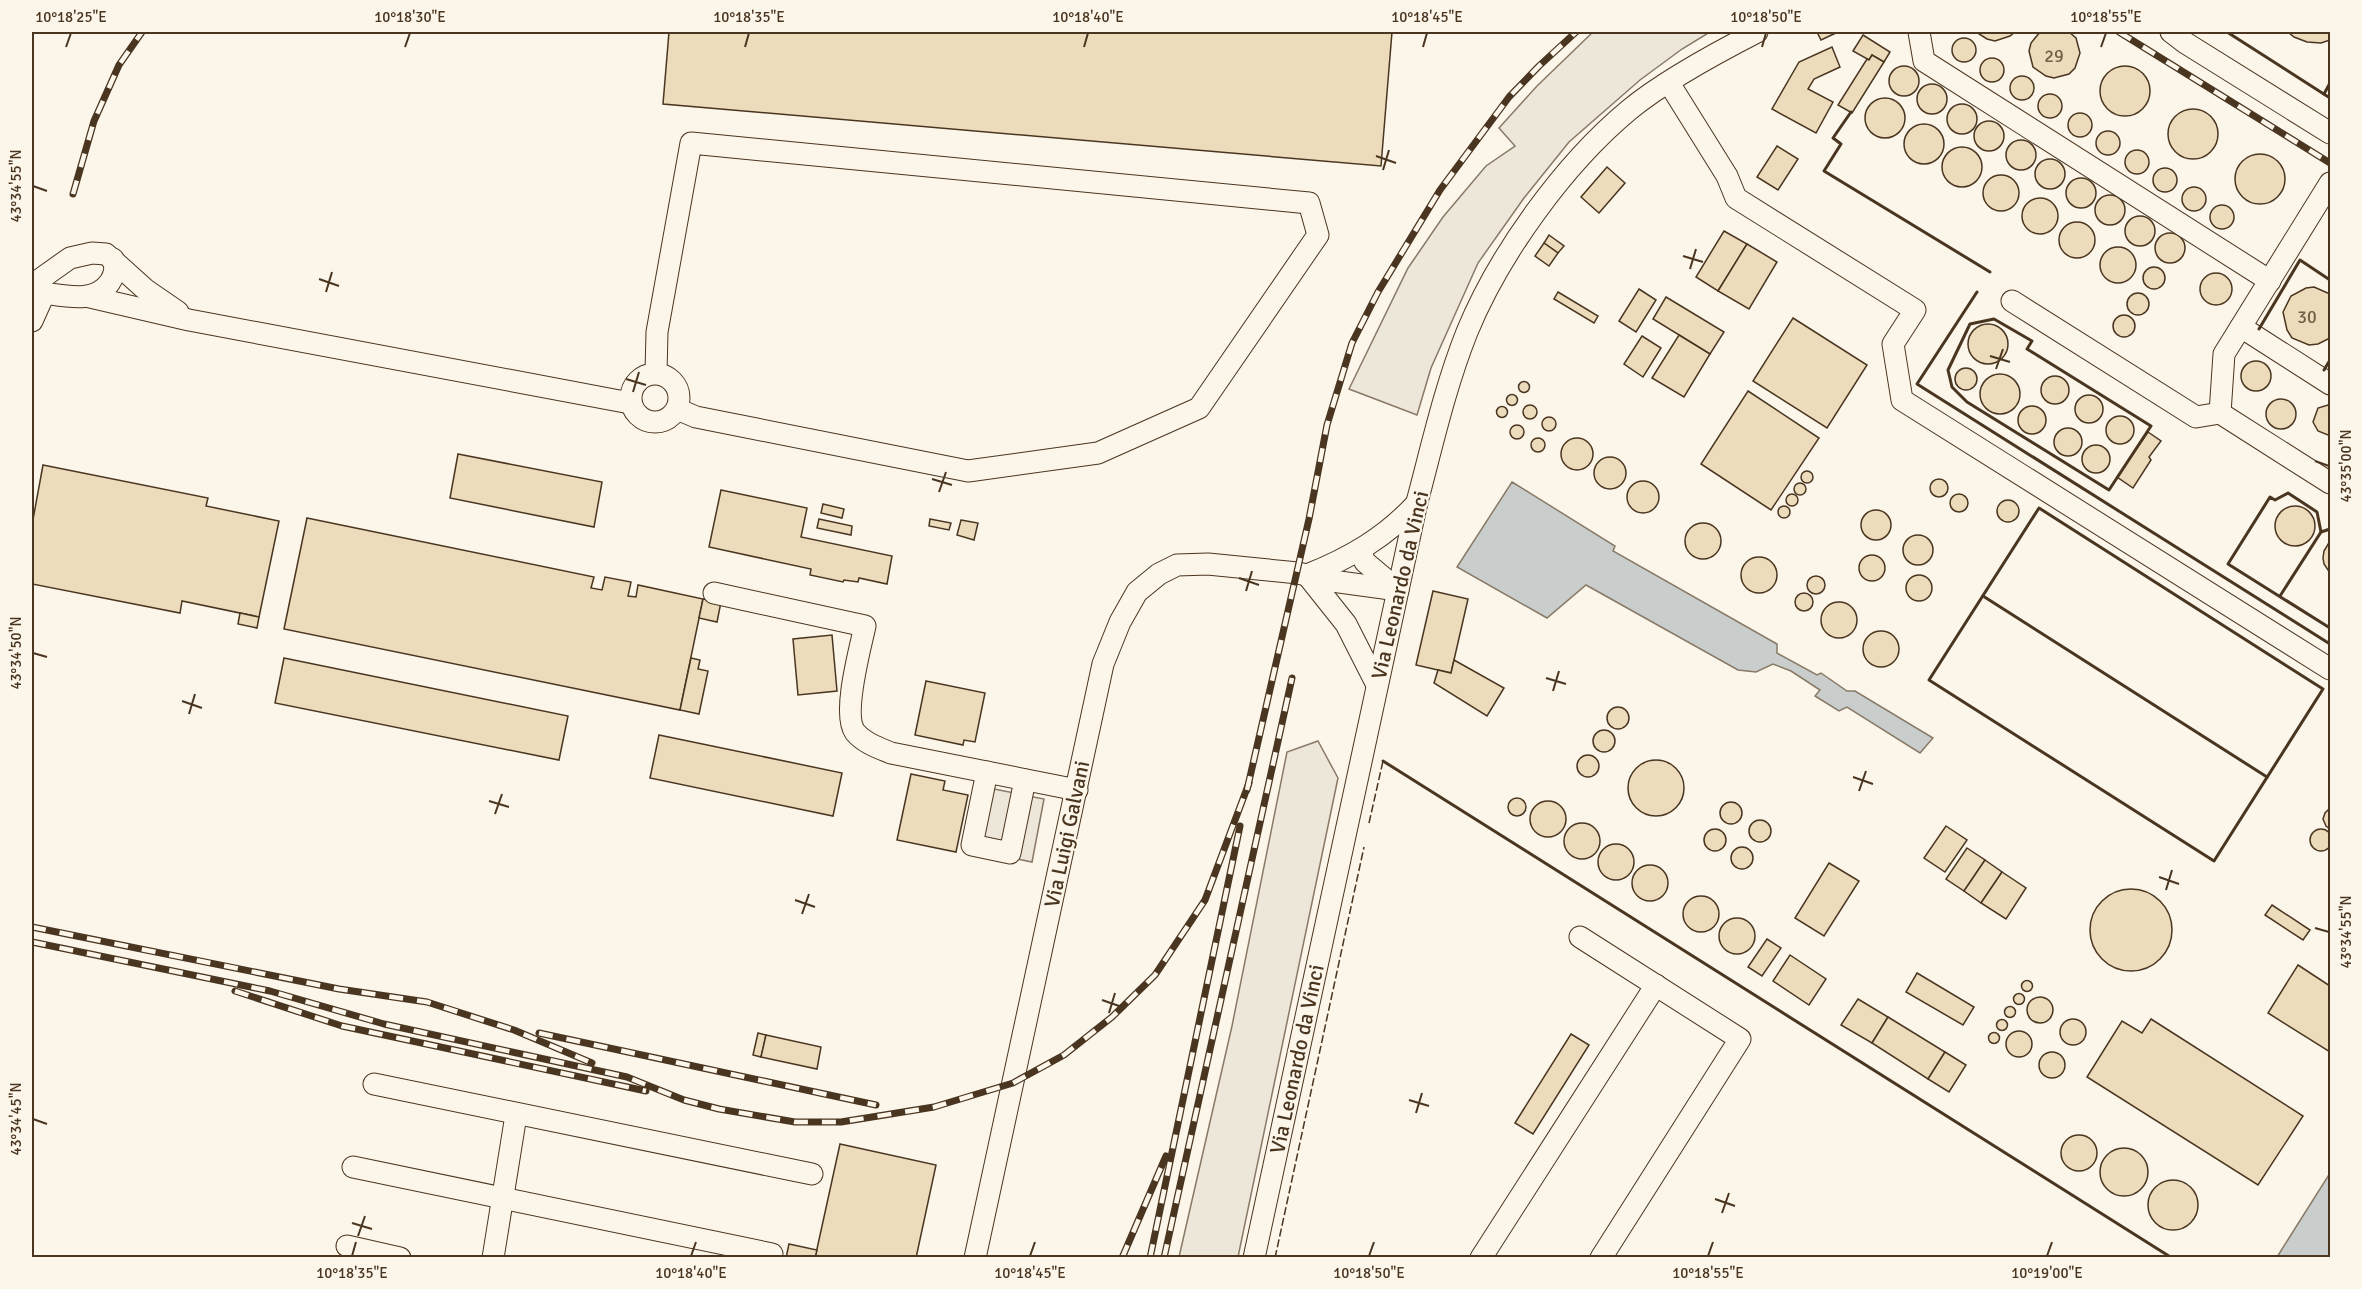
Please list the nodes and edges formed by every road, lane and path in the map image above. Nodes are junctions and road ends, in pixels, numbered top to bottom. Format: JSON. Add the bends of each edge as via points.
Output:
{"nodes":[{"id":1,"x":1757,"y":32,"type":"edge"},
{"id":2,"x":1919,"y":32,"type":"edge"},
{"id":3,"x":2170,"y":32,"type":"edge"},
{"id":4,"x":1669,"y":83,"type":"junction"},
{"id":5,"x":2331,"y":133,"type":"edge"},
{"id":6,"x":2331,"y":183,"type":"edge"},
{"id":7,"x":113,"y":260,"type":"junction"},
{"id":8,"x":2270,"y":280,"type":"junction"},
{"id":9,"x":36,"y":290,"type":"edge"},
{"id":10,"x":90,"y":297,"type":"junction"},
{"id":11,"x":2012,"y":301,"type":"dead end"},
{"id":12,"x":189,"y":320,"type":"junction"},
{"id":13,"x":32,"y":321,"type":"edge"},
{"id":14,"x":2241,"y":327,"type":"junction"},
{"id":15,"x":656,"y":374,"type":"junction"},
{"id":16,"x":2331,"y":384,"type":"edge"},
{"id":17,"x":630,"y":403,"type":"junction"},
{"id":18,"x":677,"y":409,"type":"junction"},
{"id":19,"x":2220,"y":413,"type":"junction"},
{"id":20,"x":2331,"y":483,"type":"edge"},
{"id":21,"x":1417,"y":502,"type":"junction"},
{"id":22,"x":1360,"y":551,"type":"junction"},
{"id":23,"x":1307,"y":575,"type":"junction"},
{"id":24,"x":1398,"y":590,"type":"junction"},
{"id":25,"x":714,"y":593,"type":"dead end"},
{"id":26,"x":2331,"y":669,"type":"edge"},
{"id":27,"x":1377,"y":685,"type":"junction"},
{"id":28,"x":987,"y":772,"type":"junction"},
{"id":29,"x":1025,"y":780,"type":"junction"},
{"id":30,"x":1077,"y":790,"type":"junction"},
{"id":31,"x":1580,"y":937,"type":"dead end"},
{"id":32,"x":1656,"y":985,"type":"junction"},
{"id":33,"x":374,"y":1084,"type":"dead end"},
{"id":34,"x":516,"y":1115,"type":"junction"},
{"id":35,"x":353,"y":1167,"type":"dead end"},
{"id":36,"x":812,"y":1174,"type":"dead end"},
{"id":37,"x":503,"y":1198,"type":"junction"},
{"id":38,"x":347,"y":1246,"type":"dead end"},
{"id":39,"x":772,"y":1254,"type":"dead end"},
{"id":40,"x":400,"y":1257,"type":"edge"},
{"id":41,"x":494,"y":1257,"type":"edge"},
{"id":42,"x":975,"y":1257,"type":"edge"},
{"id":43,"x":1254,"y":1257,"type":"edge"},
{"id":44,"x":1480,"y":1257,"type":"edge"},
{"id":45,"x":1601,"y":1257,"type":"edge"}],
"edges":[{"from":1,"to":4,"type":"street","name":"Via Leonardo da Vinci"},
{"from":2,"to":8,"type":"street","via":[[1924,61]]},
{"from":3,"to":5,"type":"street"},
{"from":4,"to":21,"type":"street","name":"Via Leonardo da Vinci","via":[[1631,109],[1592,145],[1548,197],[1507,255],[1479,307],[1455,365]]},
{"from":4,"to":26,"type":"street","via":[[1736,198],[1915,310],[1893,344],[1902,400]]},
{"from":6,"to":8,"type":"street"},
{"from":7,"to":9,"type":"street","via":[[106,254],[92,253],[70,258]]},
{"from":7,"to":10,"type":"street","via":[[112,279],[101,292]]},
{"from":7,"to":12,"type":"street","via":[[146,290]]},
{"from":8,"to":14,"type":"street"},
{"from":9,"to":10,"type":"street"},
{"from":9,"to":13,"type":"street"},
{"from":10,"to":12,"type":"street"},
{"from":11,"to":19,"type":"street","via":[[2196,417]]},
{"from":12,"to":17,"type":"street"},
{"from":14,"to":16,"type":"street"},
{"from":14,"to":19,"type":"street","via":[[2224,354]]},
{"from":15,"to":17,"type":"street","via":[[636,382]]},
{"from":15,"to":18,"type":"street","via":[[664,375],[676,386]]},
{"from":15,"to":18,"type":"street","via":[[657,332],[691,142],[1309,203],[1318,235],[1199,408],[1098,453],[968,471],[696,417]]},
{"from":17,"to":18,"type":"street","via":[[642,419],[655,422],[668,418]]},
{"from":19,"to":20,"type":"street"},
{"from":21,"to":22,"type":"street","via":[[1394,527]]},
{"from":21,"to":24,"type":"street","name":"Via Leonardo da Vinci"},
{"from":22,"to":23,"type":"street"},
{"from":22,"to":24,"type":"street","via":[[1365,562]]},
{"from":23,"to":24,"type":"street","name":"Via Luigi Galvani"},
{"from":23,"to":27,"type":"street","via":[[1346,624]]},
{"from":23,"to":30,"type":"street","name":"Via Luigi Galvani","via":[[1177,564],[1137,592],[1103,664]]},
{"from":24,"to":27,"type":"street","name":"Via Leonardo da Vinci"},
{"from":25,"to":28,"type":"street","via":[[865,626],[848,712],[855,731],[872,746],[891,753]]},
{"from":27,"to":43,"type":"street","name":"Via Leonardo da Vinci"},
{"from":28,"to":29,"type":"street"},
{"from":28,"to":29,"type":"street","via":[[972,845],[1010,853]]},
{"from":29,"to":30,"type":"street"},
{"from":30,"to":42,"type":"street","name":"Via Luigi Galvani"},
{"from":31,"to":32,"type":"street"},
{"from":32,"to":44,"type":"street"},
{"from":32,"to":45,"type":"street","via":[[1740,1039]]},
{"from":33,"to":34,"type":"street"},
{"from":34,"to":36,"type":"street"},
{"from":34,"to":37,"type":"street"},
{"from":35,"to":37,"type":"street"},
{"from":37,"to":39,"type":"street"},
{"from":37,"to":41,"type":"street"},
{"from":38,"to":40,"type":"street"}]}
